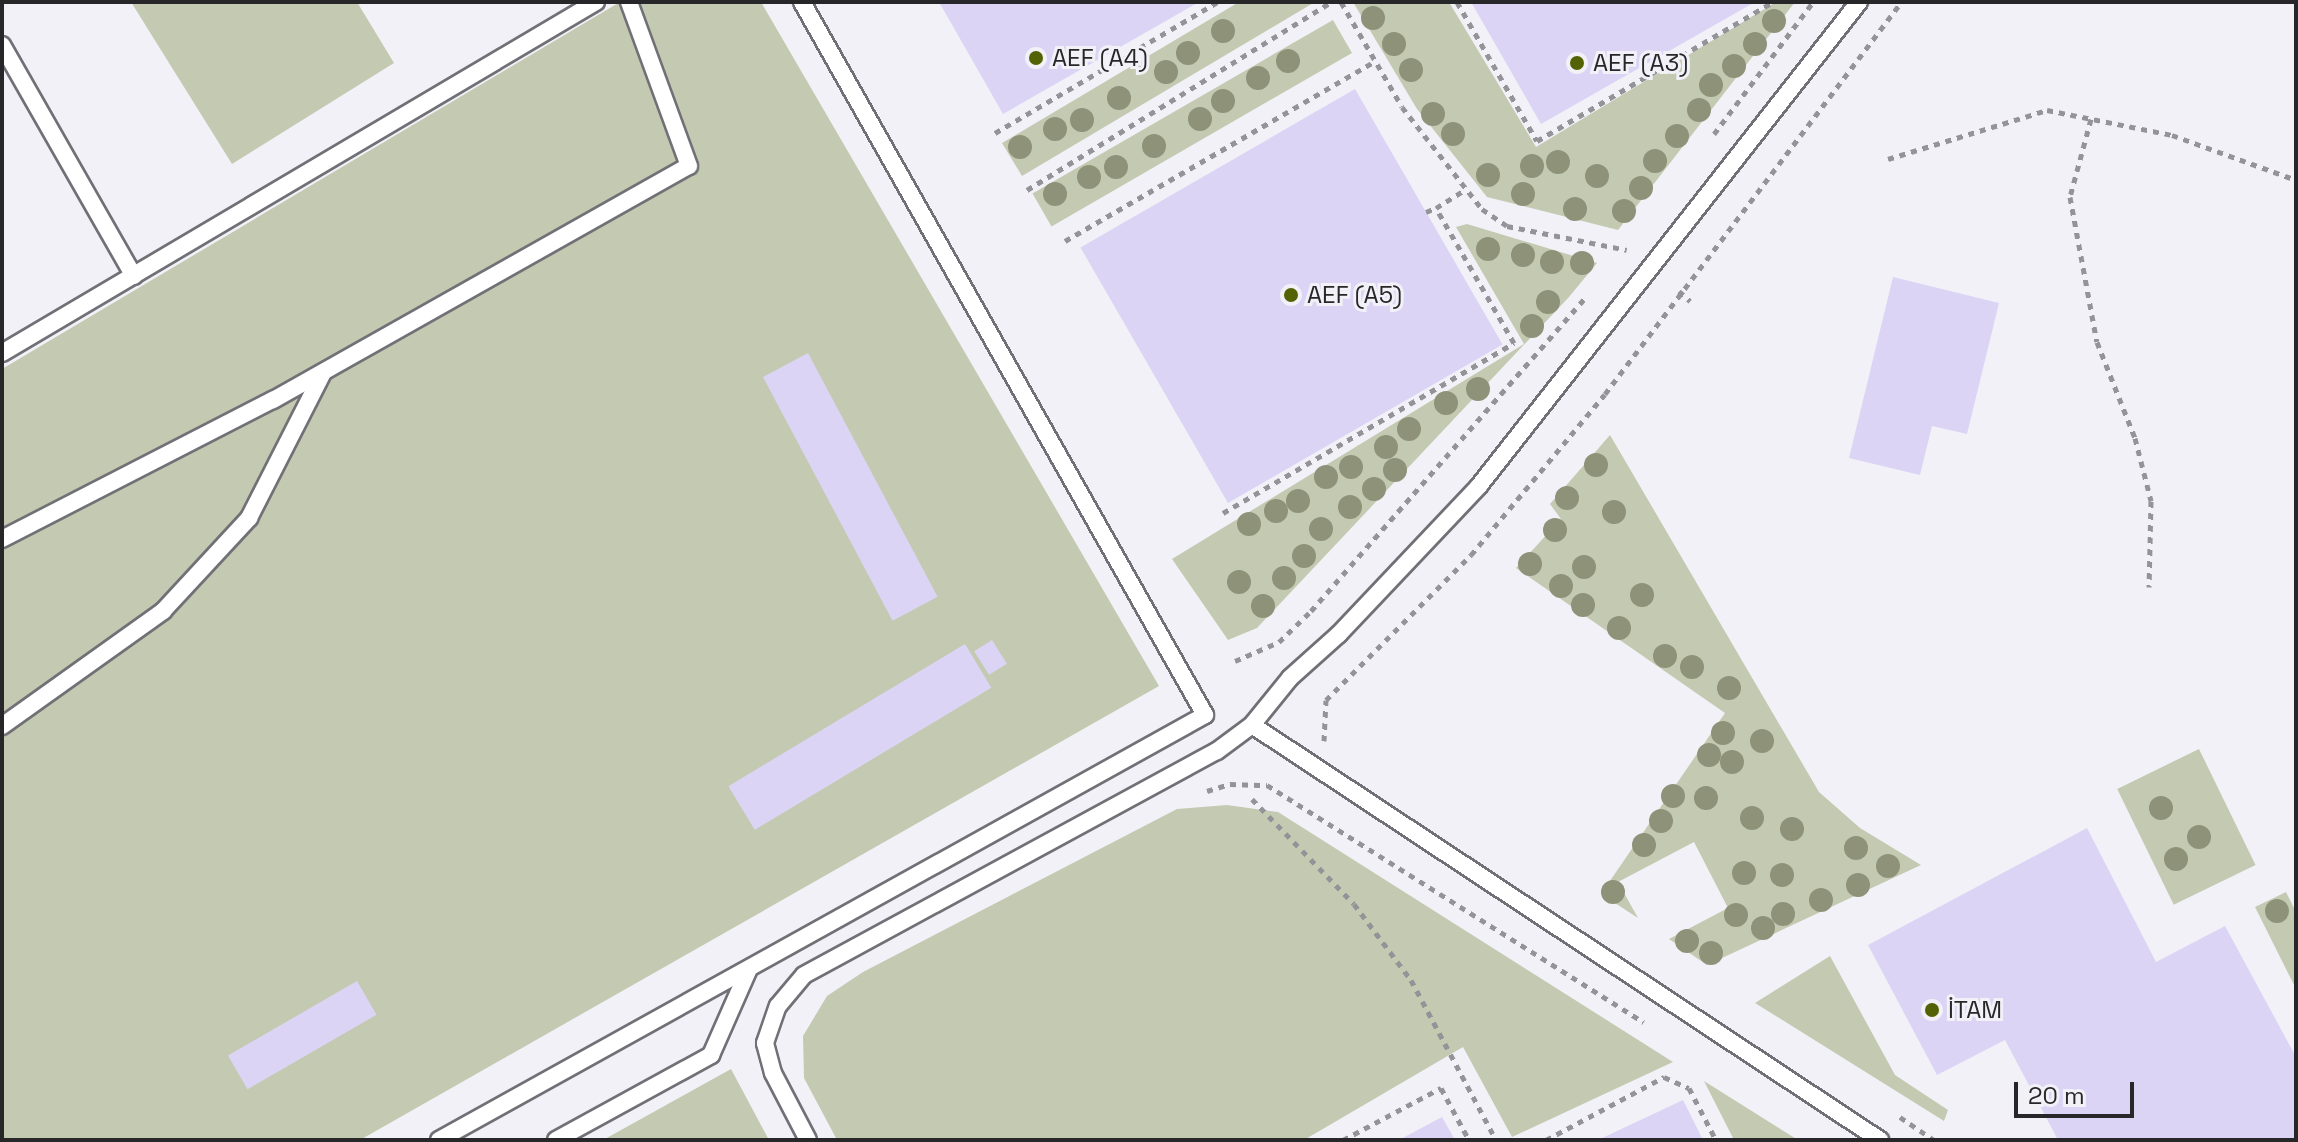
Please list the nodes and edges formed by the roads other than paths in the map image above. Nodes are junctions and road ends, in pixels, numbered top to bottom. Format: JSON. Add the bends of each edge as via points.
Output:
{"nodes":[{"id":1,"x":596,"y":2,"type":"edge"},
{"id":2,"x":629,"y":2,"type":"edge"},
{"id":3,"x":802,"y":2,"type":"edge"},
{"id":4,"x":1859,"y":2,"type":"edge"},
{"id":5,"x":2,"y":45,"type":"edge"},
{"id":6,"x":134,"y":276,"type":"junction"},
{"id":7,"x":2,"y":353,"type":"edge"},
{"id":8,"x":324,"y":372,"type":"junction"},
{"id":9,"x":2,"y":539,"type":"edge"},
{"id":10,"x":1252,"y":725,"type":"junction"},
{"id":11,"x":2,"y":726,"type":"edge"},
{"id":12,"x":748,"y":971,"type":"junction"},
{"id":13,"x":439,"y":1140,"type":"edge"},
{"id":14,"x":556,"y":1140,"type":"edge"},
{"id":15,"x":808,"y":1140,"type":"edge"},
{"id":16,"x":1880,"y":1140,"type":"edge"}],
"edges":[{"from":1,"to":6,"type":"lane"},
{"from":2,"to":8,"type":"lane","via":[[689,166]]},
{"from":3,"to":12,"type":"lane","via":[[1205,715]]},
{"from":4,"to":10,"type":"lane","via":[[1479,486],[1339,634],[1290,678]]},
{"from":5,"to":6,"type":"lane"},
{"from":6,"to":7,"type":"lane"},
{"from":8,"to":9,"type":"lane"},
{"from":8,"to":11,"type":"lane","via":[[249,518],[163,611]]},
{"from":10,"to":15,"type":"lane","via":[[1217,751],[804,975],[778,1006],[765,1043],[773,1073]]},
{"from":10,"to":16,"type":"lane"},
{"from":12,"to":13,"type":"lane"},
{"from":12,"to":14,"type":"lane","via":[[711,1055]]}]}
